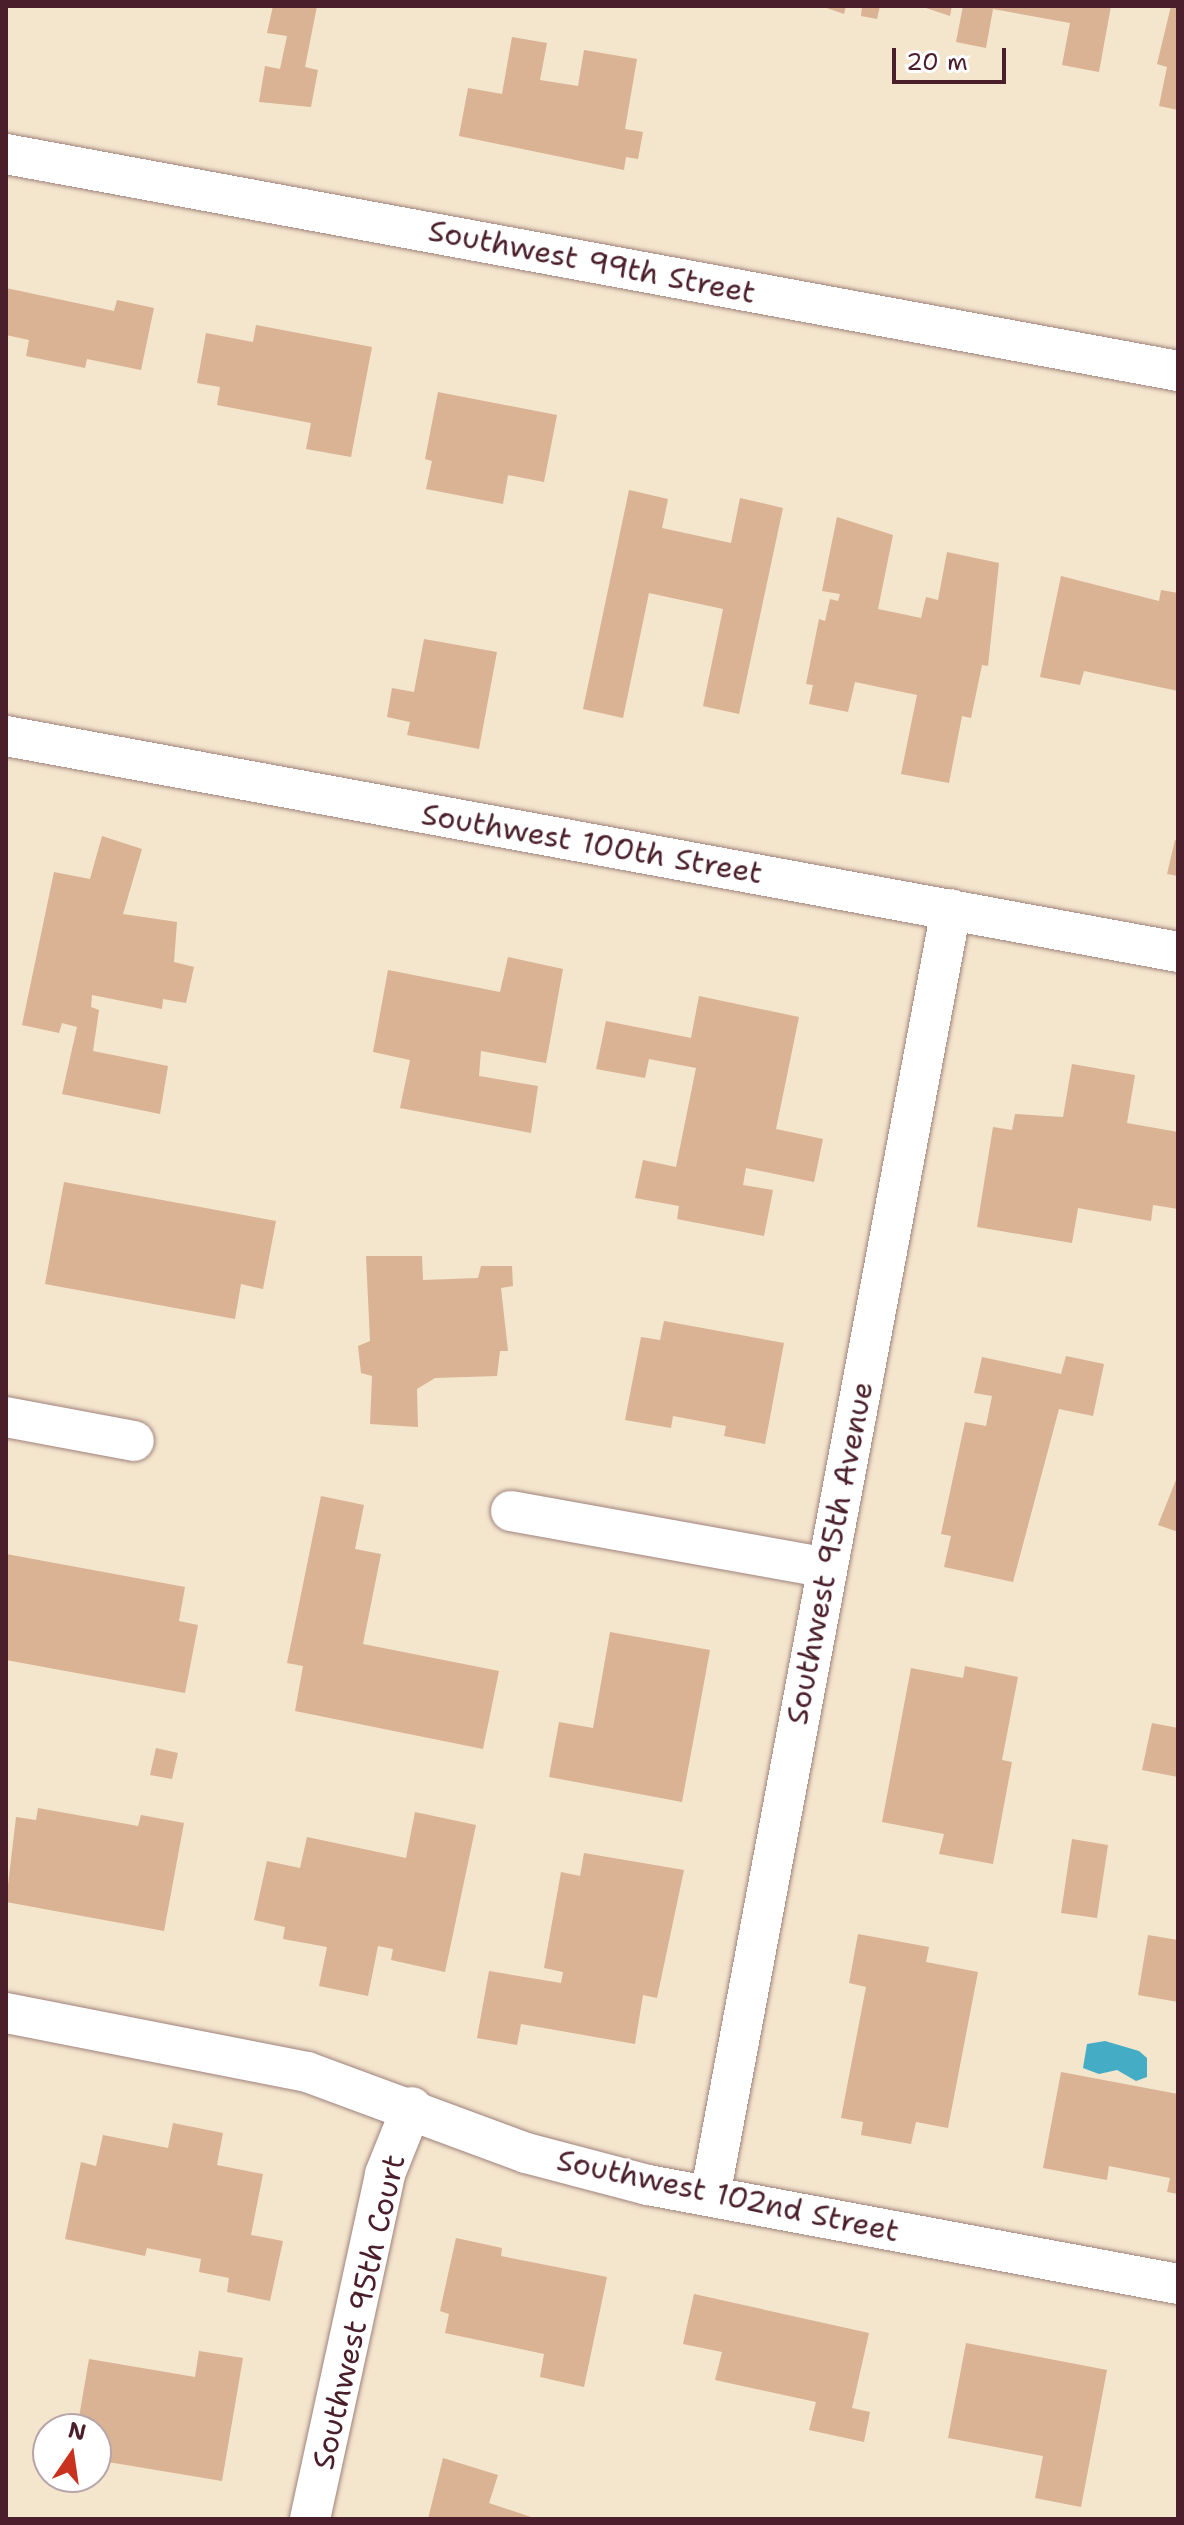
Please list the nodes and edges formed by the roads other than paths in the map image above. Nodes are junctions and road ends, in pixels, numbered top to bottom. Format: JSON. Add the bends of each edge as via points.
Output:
{"nodes":[{"id":1,"x":6,"y":154,"type":"edge"},
{"id":2,"x":1178,"y":371,"type":"edge"},
{"id":3,"x":6,"y":736,"type":"edge"},
{"id":4,"x":951,"y":909,"type":"junction"},
{"id":5,"x":1178,"y":952,"type":"edge"},
{"id":6,"x":6,"y":1417,"type":"edge"},
{"id":7,"x":134,"y":1441,"type":"dead end"},
{"id":8,"x":511,"y":1511,"type":"dead end"},
{"id":9,"x":827,"y":1568,"type":"junction"},
{"id":10,"x":6,"y":2013,"type":"edge"},
{"id":11,"x":412,"y":2107,"type":"junction"},
{"id":12,"x":710,"y":2196,"type":"junction"},
{"id":13,"x":1178,"y":2284,"type":"edge"},
{"id":14,"x":310,"y":2519,"type":"edge"}],
"edges":[{"from":1,"to":2,"type":"street","name":"Southwest 99th Street"},
{"from":3,"to":4,"type":"street","name":"Southwest 100th Street"},
{"from":4,"to":5,"type":"street","name":"Southwest 100th Street"},
{"from":4,"to":9,"type":"street","name":"Southwest 95th Avenue"},
{"from":6,"to":7,"type":"street"},
{"from":8,"to":9,"type":"street"},
{"from":9,"to":12,"type":"street","name":"Southwest 95th Avenue"},
{"from":10,"to":11,"type":"street","name":"Southwest 102nd Street","via":[[307,2072]]},
{"from":11,"to":12,"type":"street","name":"Southwest 102nd Street","via":[[526,2153]]},
{"from":11,"to":14,"type":"street","name":"Southwest 95th Court","via":[[385,2174]]},
{"from":12,"to":13,"type":"street","name":"Southwest 102nd Street"}]}
